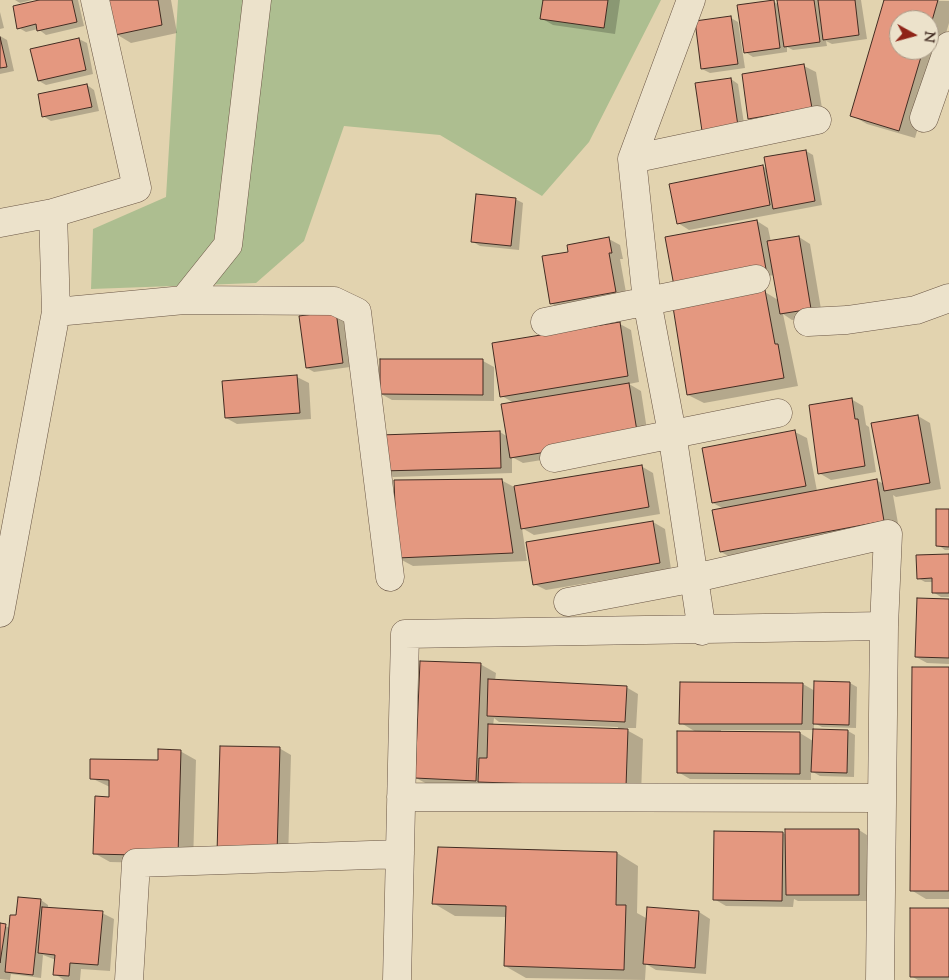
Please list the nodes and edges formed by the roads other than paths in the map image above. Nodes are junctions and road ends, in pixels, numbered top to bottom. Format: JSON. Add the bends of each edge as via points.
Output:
{"nodes":[{"id":1,"x":95,"y":0,"type":"edge"},
{"id":2,"x":257,"y":0,"type":"edge"},
{"id":3,"x":690,"y":0,"type":"edge"},
{"id":4,"x":949,"y":46,"type":"edge"},
{"id":5,"x":924,"y":118,"type":"dead end"},
{"id":6,"x":817,"y":120,"type":"dead end"},
{"id":7,"x":632,"y":159,"type":"junction"},
{"id":8,"x":53,"y":213,"type":"junction"},
{"id":9,"x":0,"y":224,"type":"edge"},
{"id":10,"x":756,"y":279,"type":"dead end"},
{"id":11,"x":949,"y":298,"type":"edge"},
{"id":12,"x":184,"y":300,"type":"junction"},
{"id":13,"x":647,"y":301,"type":"junction"},
{"id":14,"x":56,"y":312,"type":"junction"},
{"id":15,"x":545,"y":322,"type":"dead end"},
{"id":16,"x":808,"y":322,"type":"dead end"},
{"id":17,"x":778,"y":413,"type":"dead end"},
{"id":18,"x":672,"y":433,"type":"junction"},
{"id":19,"x":554,"y":458,"type":"dead end"},
{"id":20,"x":390,"y":577,"type":"dead end"},
{"id":21,"x":695,"y":578,"type":"junction"},
{"id":22,"x":568,"y":602,"type":"dead end"},
{"id":23,"x":0,"y":613,"type":"edge"},
{"id":24,"x":884,"y":626,"type":"junction"},
{"id":25,"x":702,"y":630,"type":"junction"},
{"id":26,"x":401,"y":797,"type":"junction"},
{"id":27,"x":882,"y":798,"type":"junction"},
{"id":28,"x":400,"y":854,"type":"junction"},
{"id":29,"x":129,"y":980,"type":"edge"},
{"id":30,"x":397,"y":980,"type":"edge"},
{"id":31,"x":880,"y":980,"type":"edge"}],
"edges":[{"from":1,"to":8,"type":"street","via":[[137,188]]},
{"from":2,"to":12,"type":"street","via":[[228,245]]},
{"from":3,"to":7,"type":"street"},
{"from":4,"to":5,"type":"street"},
{"from":6,"to":7,"type":"street"},
{"from":7,"to":13,"type":"street"},
{"from":8,"to":9,"type":"street"},
{"from":8,"to":14,"type":"street"},
{"from":10,"to":13,"type":"street"},
{"from":11,"to":16,"type":"street","via":[[916,310]]},
{"from":12,"to":14,"type":"street"},
{"from":12,"to":20,"type":"street","via":[[334,301],[357,312]]},
{"from":13,"to":15,"type":"street"},
{"from":13,"to":18,"type":"street"},
{"from":14,"to":23,"type":"street"},
{"from":17,"to":18,"type":"street"},
{"from":18,"to":19,"type":"street"},
{"from":18,"to":21,"type":"street"},
{"from":21,"to":22,"type":"street"},
{"from":21,"to":24,"type":"street","via":[[888,534]]},
{"from":21,"to":25,"type":"street"},
{"from":24,"to":25,"type":"street"},
{"from":24,"to":27,"type":"street"},
{"from":25,"to":26,"type":"street","via":[[405,634]]},
{"from":26,"to":27,"type":"street"},
{"from":26,"to":28,"type":"street"},
{"from":27,"to":31,"type":"street"},
{"from":28,"to":29,"type":"street","via":[[136,863]]},
{"from":28,"to":30,"type":"street"}]}
